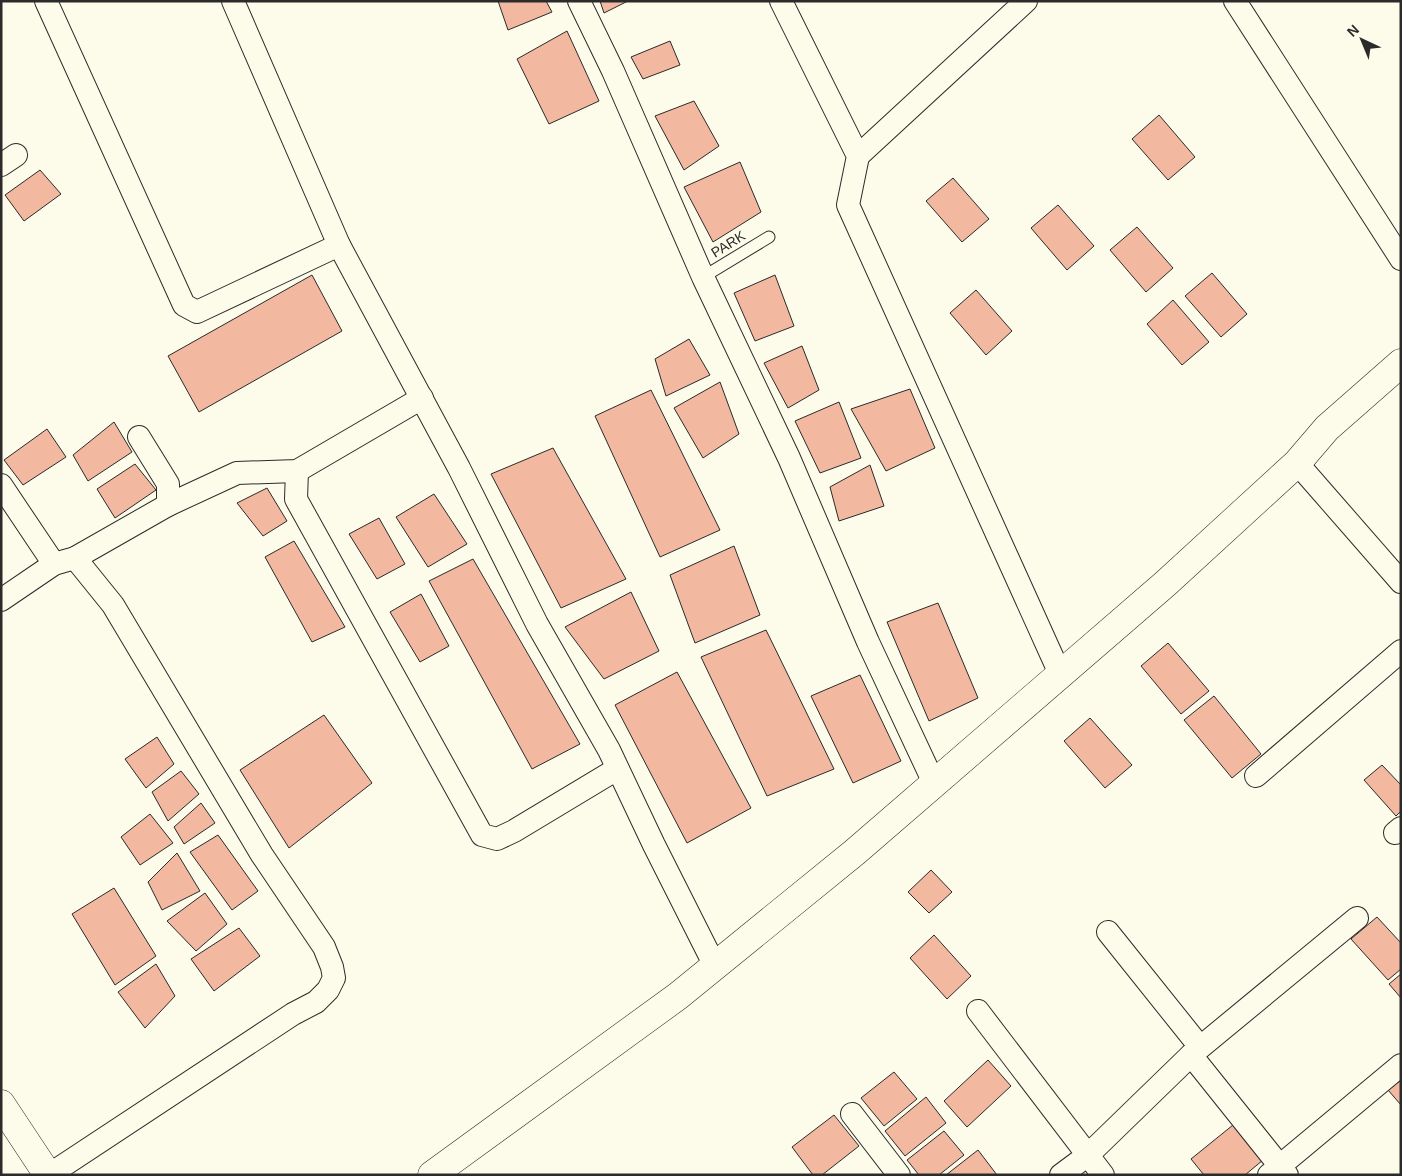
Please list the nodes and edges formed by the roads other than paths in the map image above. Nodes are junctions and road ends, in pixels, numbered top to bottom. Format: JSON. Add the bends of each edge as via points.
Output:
{"nodes":[{"id":1,"x":46,"y":1,"type":"edge"},
{"id":2,"x":233,"y":1,"type":"edge"},
{"id":3,"x":580,"y":1,"type":"edge"},
{"id":4,"x":781,"y":1,"type":"edge"},
{"id":5,"x":1026,"y":1,"type":"edge"},
{"id":6,"x":1235,"y":1,"type":"edge"},
{"id":7,"x":858,"y":156,"type":"junction"},
{"id":8,"x":769,"y":236,"type":"dead end"},
{"id":9,"x":339,"y":246,"type":"junction"},
{"id":10,"x":1401,"y":259,"type":"edge"},
{"id":11,"x":703,"y":277,"type":"junction"},
{"id":12,"x":1401,"y":363,"type":"edge"},
{"id":13,"x":422,"y":398,"type":"junction"},
{"id":14,"x":139,"y":437,"type":"dead end"},
{"id":15,"x":1297,"y":462,"type":"junction"},
{"id":16,"x":297,"y":471,"type":"junction"},
{"id":17,"x":1,"y":485,"type":"edge"},
{"id":18,"x":168,"y":505,"type":"junction"},
{"id":19,"x":64,"y":561,"type":"junction"},
{"id":20,"x":1401,"y":582,"type":"edge"},
{"id":21,"x":1,"y":600,"type":"edge"},
{"id":22,"x":1401,"y":650,"type":"edge"},
{"id":23,"x":1060,"y":676,"type":"junction"},
{"id":24,"x":618,"y":769,"type":"junction"},
{"id":25,"x":1256,"y":776,"type":"dead end"},
{"id":26,"x":934,"y":783,"type":"junction"},
{"id":27,"x":1357,"y":918,"type":"dead end"},
{"id":28,"x":1108,"y":932,"type":"dead end"},
{"id":29,"x":715,"y":966,"type":"junction"},
{"id":30,"x":978,"y":1011,"type":"dead end"},
{"id":31,"x":1196,"y":1051,"type":"junction"},
{"id":32,"x":1401,"y":1065,"type":"edge"},
{"id":33,"x":1,"y":1104,"type":"edge"},
{"id":34,"x":852,"y":1114,"type":"dead end"},
{"id":35,"x":1088,"y":1155,"type":"junction"},
{"id":36,"x":1279,"y":1172,"type":"edge"},
{"id":37,"x":49,"y":1175,"type":"edge"},
{"id":38,"x":432,"y":1175,"type":"edge"},
{"id":39,"x":899,"y":1175,"type":"edge"},
{"id":40,"x":1061,"y":1175,"type":"edge"},
{"id":41,"x":1103,"y":1175,"type":"edge"}],
"edges":[{"from":1,"to":9,"type":"street","via":[[184,305],[197,312]]},
{"from":2,"to":9,"type":"street"},
{"from":3,"to":11,"type":"street"},
{"from":4,"to":7,"type":"street"},
{"from":5,"to":7,"type":"street"},
{"from":6,"to":10,"type":"street"},
{"from":7,"to":23,"type":"street","via":[[848,204]]},
{"from":8,"to":11,"type":"lane","name":"PARK"},
{"from":9,"to":13,"type":"street"},
{"from":11,"to":26,"type":"street","via":[[789,458],[868,642]]},
{"from":12,"to":15,"type":"street","via":[[1327,428]]},
{"from":13,"to":16,"type":"street"},
{"from":13,"to":24,"type":"street","via":[[537,624]]},
{"from":14,"to":18,"type":"street","via":[[168,484]]},
{"from":15,"to":20,"type":"street"},
{"from":15,"to":23,"type":"street"},
{"from":16,"to":18,"type":"street","via":[[237,473]]},
{"from":16,"to":24,"type":"street","via":[[296,499],[482,835],[497,838],[514,831]]},
{"from":17,"to":19,"type":"street"},
{"from":18,"to":19,"type":"street"},
{"from":19,"to":21,"type":"street"},
{"from":19,"to":37,"type":"street","via":[[113,605],[257,846],[324,947],[334,978],[316,1002]]},
{"from":22,"to":25,"type":"street"},
{"from":23,"to":26,"type":"street"},
{"from":24,"to":29,"type":"street"},
{"from":26,"to":29,"type":"street"},
{"from":27,"to":31,"type":"street"},
{"from":28,"to":31,"type":"street"},
{"from":29,"to":38,"type":"street"},
{"from":30,"to":35,"type":"street"},
{"from":31,"to":35,"type":"street"},
{"from":31,"to":36,"type":"street"},
{"from":32,"to":36,"type":"street"},
{"from":33,"to":37,"type":"street"},
{"from":34,"to":39,"type":"street"},
{"from":35,"to":40,"type":"street"},
{"from":35,"to":41,"type":"street"}]}
